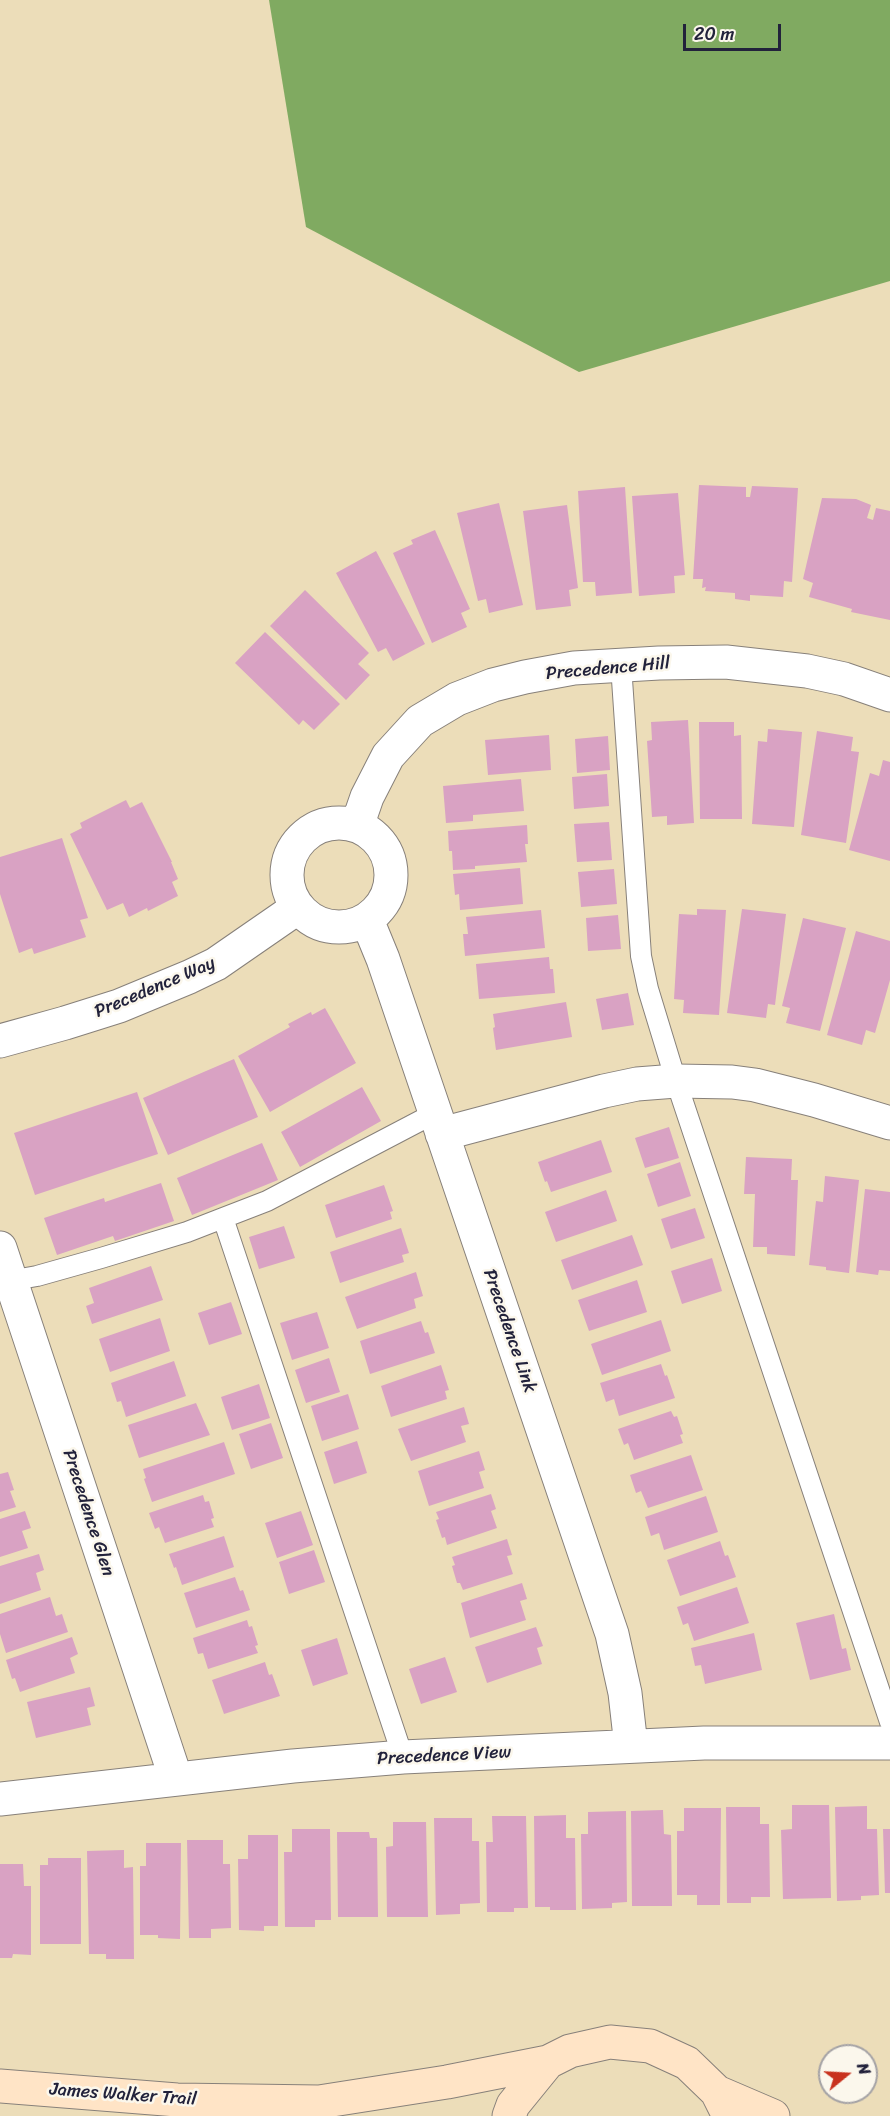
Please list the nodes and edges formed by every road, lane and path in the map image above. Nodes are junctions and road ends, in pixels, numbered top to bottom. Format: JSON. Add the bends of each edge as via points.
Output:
{"nodes":[{"id":1,"x":621,"y":665,"type":"junction"},
{"id":2,"x":890,"y":695,"type":"edge"},
{"id":3,"x":357,"y":826,"type":"junction"},
{"id":4,"x":297,"y":908,"type":"junction"},
{"id":5,"x":367,"y":920,"type":"junction"},
{"id":6,"x":0,"y":1041,"type":"edge"},
{"id":7,"x":676,"y":1081,"type":"junction"},
{"id":8,"x":439,"y":1123,"type":"junction"},
{"id":9,"x":890,"y":1123,"type":"edge"},
{"id":10,"x":223,"y":1218,"type":"junction"},
{"id":11,"x":0,"y":1248,"type":"edge"},
{"id":12,"x":5,"y":1281,"type":"edge"},
{"id":13,"x":890,"y":1722,"type":"edge"},
{"id":14,"x":890,"y":1743,"type":"edge"},
{"id":15,"x":631,"y":1746,"type":"junction"},
{"id":16,"x":403,"y":1757,"type":"junction"},
{"id":17,"x":176,"y":1779,"type":"junction"},
{"id":18,"x":0,"y":1799,"type":"edge"},
{"id":19,"x":548,"y":2062,"type":"junction"},
{"id":20,"x":0,"y":2086,"type":"edge"},
{"id":21,"x":319,"y":2102,"type":"junction"},
{"id":22,"x":723,"y":2104,"type":"edge"},
{"id":23,"x":356,"y":2116,"type":"edge"},
{"id":24,"x":509,"y":2116,"type":"edge"},
{"id":25,"x":772,"y":2116,"type":"edge"}],
"edges":[{"from":1,"to":2,"type":"street","name":"Precedence Hill","via":[[764,664],[844,679]]},
{"from":1,"to":3,"type":"street","name":"Precedence Hill","via":[[525,677],[437,709],[420,721],[388,756]]},
{"from":1,"to":7,"type":"lane","via":[[641,956]]},
{"from":3,"to":4,"type":"street","via":[[340,822],[324,825],[308,832],[296,844],[286,876]]},
{"from":3,"to":5,"type":"street","via":[[372,834],[390,861],[388,894],[380,909]]},
{"from":4,"to":5,"type":"street","via":[[322,925],[337,928]]},
{"from":4,"to":6,"type":"street","name":"Precedence Way","via":[[225,958],[189,977],[108,1009]]},
{"from":5,"to":8,"type":"street","name":"Precedence Link"},
{"from":7,"to":8,"type":"street","via":[[637,1084]]},
{"from":7,"to":9,"type":"street","via":[[755,1085]]},
{"from":7,"to":13,"type":"lane"},
{"from":8,"to":10,"type":"lane"},
{"from":8,"to":15,"type":"street","name":"Precedence Link","via":[[612,1634]]},
{"from":10,"to":12,"type":"lane","via":[[112,1255]]},
{"from":10,"to":16,"type":"lane"},
{"from":11,"to":12,"type":"street","name":"Precedence Glen"},
{"from":12,"to":17,"type":"street","name":"Precedence Glen"},
{"from":14,"to":15,"type":"street","name":"Precedence View"},
{"from":15,"to":16,"type":"street","name":"Precedence View"},
{"from":16,"to":17,"type":"street","name":"Precedence View"},
{"from":17,"to":18,"type":"street","name":"Precedence View"},
{"from":19,"to":21,"type":"main road","name":"James Walker Trail"},
{"from":19,"to":22,"type":"main road","via":[[570,2051],[610,2042],[650,2046],[687,2063]]},
{"from":19,"to":24,"type":"main road","via":[[513,2105]]},
{"from":20,"to":21,"type":"main road","name":"James Walker Trail","via":[[177,2100]]},
{"from":21,"to":23,"type":"main road","name":"James Walker Trail"},
{"from":22,"to":25,"type":"main road"}]}
